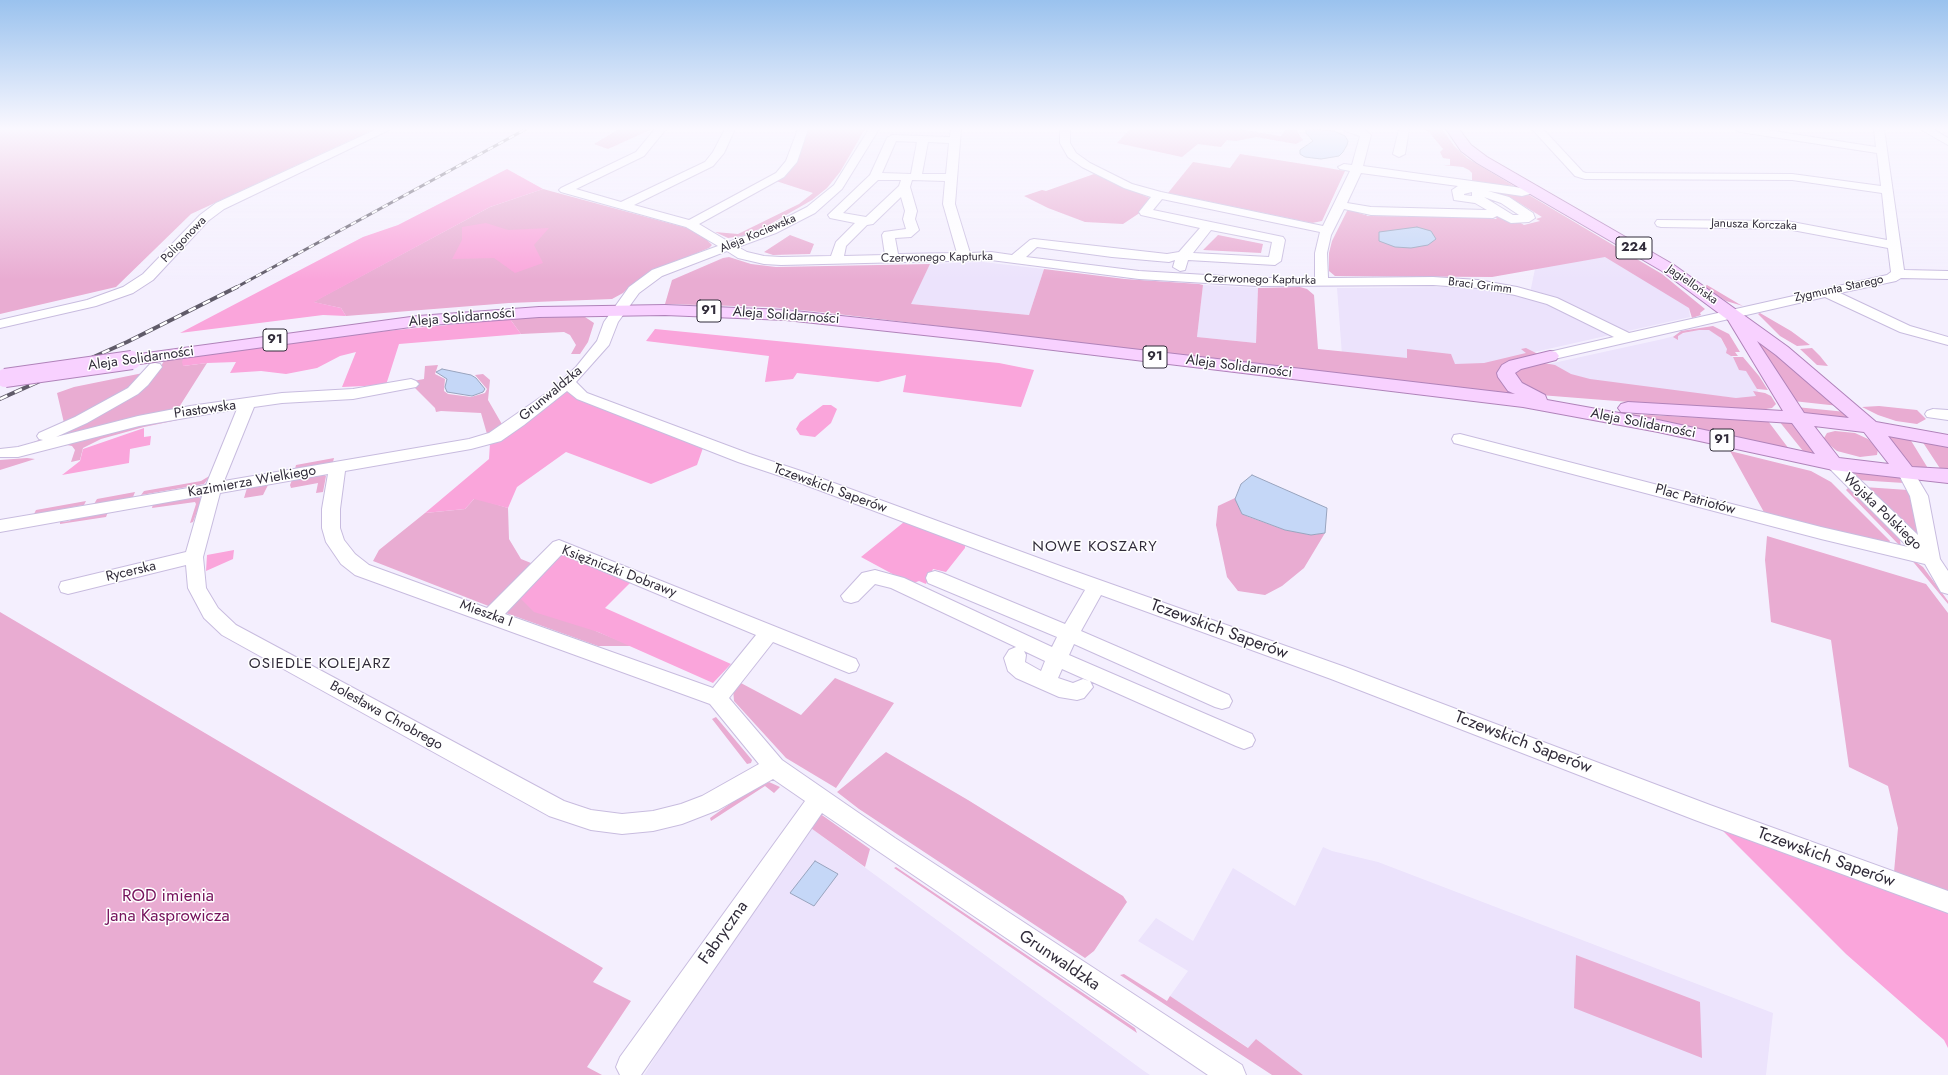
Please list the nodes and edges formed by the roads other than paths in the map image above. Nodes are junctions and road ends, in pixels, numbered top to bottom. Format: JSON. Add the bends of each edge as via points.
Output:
{"nodes":[{"id":1,"x":278,"y":179,"type":"edge"},
{"id":2,"x":588,"y":179,"type":"edge"},
{"id":3,"x":678,"y":179,"type":"edge"},
{"id":4,"x":772,"y":179,"type":"edge"},
{"id":5,"x":843,"y":179,"type":"edge"},
{"id":6,"x":872,"y":179,"type":"edge"},
{"id":7,"x":897,"y":179,"type":"edge"},
{"id":8,"x":935,"y":179,"type":"edge"},
{"id":9,"x":952,"y":179,"type":"edge"},
{"id":10,"x":1115,"y":179,"type":"edge"},
{"id":11,"x":1353,"y":179,"type":"edge"},
{"id":12,"x":1410,"y":179,"type":"edge"},
{"id":13,"x":1515,"y":179,"type":"edge"},
{"id":14,"x":1810,"y":179,"type":"edge"},
{"id":15,"x":1886,"y":179,"type":"edge"},
{"id":16,"x":909,"y":181,"type":"junction"},
{"id":17,"x":1533,"y":190,"type":"junction"},
{"id":18,"x":1888,"y":191,"type":"junction"},
{"id":19,"x":1159,"y":195,"type":"junction"},
{"id":20,"x":622,"y":206,"type":"junction"},
{"id":21,"x":1341,"y":206,"type":"junction"},
{"id":22,"x":1226,"y":212,"type":"dead end"},
{"id":23,"x":1492,"y":213,"type":"dead end"},
{"id":24,"x":864,"y":221,"type":"junction"},
{"id":25,"x":1661,"y":223,"type":"dead end"},
{"id":26,"x":690,"y":224,"type":"junction"},
{"id":27,"x":1212,"y":226,"type":"junction"},
{"id":28,"x":1327,"y":230,"type":"junction"},
{"id":29,"x":1894,"y":245,"type":"junction"},
{"id":30,"x":730,"y":246,"type":"junction"},
{"id":31,"x":1178,"y":256,"type":"junction"},
{"id":32,"x":965,"y":257,"type":"junction"},
{"id":33,"x":1016,"y":258,"type":"junction"},
{"id":34,"x":892,"y":259,"type":"junction"},
{"id":35,"x":837,"y":260,"type":"junction"},
{"id":36,"x":1898,"y":274,"type":"junction"},
{"id":37,"x":1948,"y":276,"type":"edge"},
{"id":38,"x":1179,"y":277,"type":"junction"},
{"id":39,"x":1322,"y":282,"type":"junction"},
{"id":40,"x":1826,"y":292,"type":"junction"},
{"id":41,"x":625,"y":310,"type":"junction"},
{"id":42,"x":1731,"y":313,"type":"junction"},
{"id":43,"x":0,"y":324,"type":"edge"},
{"id":44,"x":1627,"y":338,"type":"junction"},
{"id":45,"x":1948,"y":341,"type":"edge"},
{"id":46,"x":1550,"y":356,"type":"joint"},
{"id":47,"x":155,"y":367,"type":"dead end"},
{"id":48,"x":3,"y":378,"type":"edge"},
{"id":49,"x":568,"y":383,"type":"junction"},
{"id":50,"x":411,"y":384,"type":"dead end"},
{"id":51,"x":1523,"y":401,"type":"junction"},
{"id":52,"x":1543,"y":401,"type":"junction"},
{"id":53,"x":247,"y":404,"type":"junction"},
{"id":54,"x":1797,"y":418,"type":"junction"},
{"id":55,"x":1870,"y":427,"type":"junction"},
{"id":56,"x":503,"y":433,"type":"joint"},
{"id":57,"x":1460,"y":439,"type":"dead end"},
{"id":58,"x":1948,"y":441,"type":"edge"},
{"id":59,"x":1,"y":454,"type":"edge"},
{"id":60,"x":1833,"y":464,"type":"junction"},
{"id":61,"x":338,"y":468,"type":"junction"},
{"id":62,"x":1906,"y":473,"type":"junction"},
{"id":63,"x":1948,"y":476,"type":"edge"},
{"id":64,"x":214,"y":488,"type":"junction"},
{"id":65,"x":3,"y":530,"type":"edge"},
{"id":66,"x":194,"y":557,"type":"junction"},
{"id":67,"x":1931,"y":559,"type":"junction"},
{"id":68,"x":935,"y":578,"type":"dead end"},
{"id":69,"x":1097,"y":586,"type":"junction"},
{"id":70,"x":68,"y":587,"type":"dead end"},
{"id":71,"x":1948,"y":587,"type":"edge"},
{"id":72,"x":851,"y":596,"type":"dead end"},
{"id":73,"x":491,"y":616,"type":"junction"},
{"id":74,"x":770,"y":632,"type":"junction"},
{"id":75,"x":1070,"y":634,"type":"junction"},
{"id":76,"x":1016,"y":655,"type":"dead end"},
{"id":77,"x":1057,"y":658,"type":"junction"},
{"id":78,"x":849,"y":665,"type":"dead end"},
{"id":79,"x":1046,"y":681,"type":"junction"},
{"id":80,"x":1083,"y":687,"type":"dead end"},
{"id":81,"x":717,"y":698,"type":"junction"},
{"id":82,"x":1222,"y":701,"type":"dead end"},
{"id":83,"x":1244,"y":740,"type":"dead end"},
{"id":84,"x":774,"y":767,"type":"junction"},
{"id":85,"x":818,"y":799,"type":"junction"},
{"id":86,"x":1948,"y":902,"type":"edge"},
{"id":87,"x":630,"y":1067,"type":"dead end"},
{"id":88,"x":1232,"y":1075,"type":"edge"}],
"edges":[{"from":1,"to":43,"type":"street","name":"Poligonowa","via":[[220,206],[204,218],[148,277],[128,290],[96,302]]},
{"from":2,"to":20,"type":"street","name":"Czerwonego Kapturka","via":[[565,190]]},
{"from":3,"to":20,"type":"street"},
{"from":4,"to":26,"type":"street"},
{"from":5,"to":30,"type":"street","name":"Aleja Kociewska","via":[[826,198],[786,224]]},
{"from":6,"to":24,"type":"street","via":[[834,215]]},
{"from":7,"to":16,"type":"street"},
{"from":8,"to":16,"type":"street"},
{"from":9,"to":32,"type":"street","via":[[949,204]]},
{"from":10,"to":19,"type":"street"},
{"from":11,"to":21,"type":"street"},
{"from":12,"to":17,"type":"street","via":[[1475,192]]},
{"from":13,"to":17,"type":"main road","name":"Jagiellońska","number":"224"},
{"from":14,"to":18,"type":"street"},
{"from":15,"to":18,"type":"street"},
{"from":16,"to":24,"type":"street","via":[[869,221]]},
{"from":16,"to":34,"type":"street","via":[[909,219],[913,230],[907,234],[888,235]]},
{"from":17,"to":42,"type":"main road","name":"Jagiellońska","number":"224","via":[[1668,268]]},
{"from":18,"to":29,"type":"street"},
{"from":19,"to":27,"type":"street","via":[[1145,212]]},
{"from":19,"to":28,"type":"street"},
{"from":20,"to":26,"type":"street","name":"Czerwonego Kapturka"},
{"from":21,"to":23,"type":"street","via":[[1371,211]]},
{"from":21,"to":28,"type":"street"},
{"from":22,"to":27,"type":"street"},
{"from":24,"to":35,"type":"street","via":[[840,245]]},
{"from":25,"to":29,"type":"street","name":"Janusza Korczaka","via":[[1787,225]]},
{"from":26,"to":30,"type":"street","name":"Czerwonego Kapturka"},
{"from":27,"to":31,"type":"street"},
{"from":27,"to":31,"type":"street","via":[[1279,240],[1275,261]]},
{"from":28,"to":39,"type":"street","via":[[1321,253]]},
{"from":29,"to":36,"type":"street"},
{"from":30,"to":35,"type":"street","name":"Czerwonego Kapturka","via":[[743,255],[764,260]]},
{"from":30,"to":41,"type":"street","name":"Aleja Kociewska","via":[[675,266]]},
{"from":31,"to":33,"type":"street","via":[[1169,258],[1119,254],[1034,243]]},
{"from":31,"to":38,"type":"street"},
{"from":32,"to":33,"type":"street","name":"Czerwonego Kapturka"},
{"from":32,"to":34,"type":"street","name":"Czerwonego Kapturka"},
{"from":33,"to":38,"type":"street","name":"Czerwonego Kapturka","via":[[1117,272]]},
{"from":34,"to":35,"type":"street","name":"Czerwonego Kapturka"},
{"from":36,"to":37,"type":"street","name":"Zygmunta Starego"},
{"from":36,"to":40,"type":"street","name":"Zygmunta Starego","via":[[1891,278]]},
{"from":38,"to":39,"type":"street","name":"Czerwonego Kapturka","via":[[1257,282]]},
{"from":39,"to":44,"type":"street","name":"Braci Grimm","via":[[1452,282],[1503,288],[1563,306]]},
{"from":40,"to":42,"type":"street","name":"Zygmunta Starego"},
{"from":40,"to":45,"type":"street","via":[[1905,329]]},
{"from":41,"to":48,"type":"main road","name":"Aleja Solidarności","number":"91","bridge":true,"via":[[539,312],[418,321]]},
{"from":41,"to":49,"type":"street","name":"Grunwaldzka","via":[[617,328],[608,333],[598,351]]},
{"from":41,"to":51,"type":"main road","name":"Aleja Solidarności","number":"91","via":[[728,312],[846,321]]},
{"from":42,"to":44,"type":"street","name":"Zygmunta Starego"},
{"from":42,"to":54,"type":"main road","name":"Jagiellońska","number":"224"},
{"from":42,"to":55,"type":"main road","name":"Jagiellońska","number":"224","via":[[1782,351]]},
{"from":44,"to":46,"type":"street"},
{"from":46,"to":52,"type":"main road","via":[[1515,365],[1506,373],[1515,387]]},
{"from":47,"to":59,"type":"street","name":"Piastowska","via":[[143,382],[114,402],[58,431]]},
{"from":49,"to":56,"type":"street","name":"Grunwaldzka"},
{"from":49,"to":69,"type":"street","name":"Tczewskich Saperów","via":[[582,396],[736,455]]},
{"from":50,"to":53,"type":"street","name":"Piastowska","via":[[353,394],[282,398]]},
{"from":51,"to":52,"type":"main road","name":"Aleja Solidarności","number":"91"},
{"from":51,"to":60,"type":"main road","name":"Aleja Solidarności","number":"91","via":[[1658,426]]},
{"from":52,"to":54,"type":"main road","name":"Aleja Solidarności","number":"91","via":[[1643,410]]},
{"from":53,"to":59,"type":"street","name":"Piastowska","via":[[138,421],[18,452]]},
{"from":53,"to":64,"type":"street","name":"Bolesława Chrobrego"},
{"from":54,"to":55,"type":"main road","number":"91"},
{"from":54,"to":60,"type":"main road","name":"Jagiellońska"},
{"from":55,"to":58,"type":"main road","number":"91"},
{"from":55,"to":62,"type":"main road","name":"Jagiellońska"},
{"from":56,"to":61,"type":"street","name":"Kazimierza Wielkiego","via":[[470,444]]},
{"from":57,"to":67,"type":"street","name":"Plac Patriotów"},
{"from":60,"to":62,"type":"main road","number":"91"},
{"from":60,"to":67,"type":"street","name":"Wojska Polskiego"},
{"from":61,"to":64,"type":"street","name":"Kazimierza Wielkiego"},
{"from":61,"to":73,"type":"street","name":"Mieszka I","via":[[330,528],[335,542],[348,559],[362,570]]},
{"from":62,"to":63,"type":"main road","number":"91"},
{"from":62,"to":67,"type":"street","name":"Wojska Polskiego","via":[[1919,496]]},
{"from":64,"to":65,"type":"street","name":"Kazimierza Wielkiego"},
{"from":64,"to":66,"type":"street","name":"Bolesława Chrobrego"},
{"from":66,"to":70,"type":"street","name":"Rycerska"},
{"from":66,"to":84,"type":"street","name":"Bolesława Chrobrego","via":[[197,588],[211,613],[229,630],[563,811],[607,823],[653,821],[700,807]]},
{"from":67,"to":71,"type":"street","name":"Wojska Polskiego"},
{"from":68,"to":75,"type":"street"},
{"from":69,"to":75,"type":"street"},
{"from":69,"to":86,"type":"street","name":"Tczewskich Saperów","via":[[1338,673],[1703,813]]},
{"from":72,"to":77,"type":"street","via":[[869,578],[875,577],[897,583]]},
{"from":73,"to":74,"type":"street","name":"Księżniczki Dobrawy","via":[[559,546]]},
{"from":73,"to":81,"type":"street","name":"Mieszka I"},
{"from":74,"to":78,"type":"street","name":"Księżniczki Dobrawy"},
{"from":74,"to":81,"type":"street"},
{"from":75,"to":77,"type":"street"},
{"from":75,"to":82,"type":"street"},
{"from":76,"to":79,"type":"street","via":[[1015,665],[1023,672]]},
{"from":77,"to":79,"type":"street"},
{"from":77,"to":83,"type":"street"},
{"from":79,"to":80,"type":"street","via":[[1066,692],[1077,692]]},
{"from":81,"to":84,"type":"street"},
{"from":84,"to":85,"type":"street","name":"Grunwaldzka"},
{"from":85,"to":87,"type":"street","name":"Fabryczna"},
{"from":85,"to":88,"type":"street","name":"Grunwaldzka"}]}
